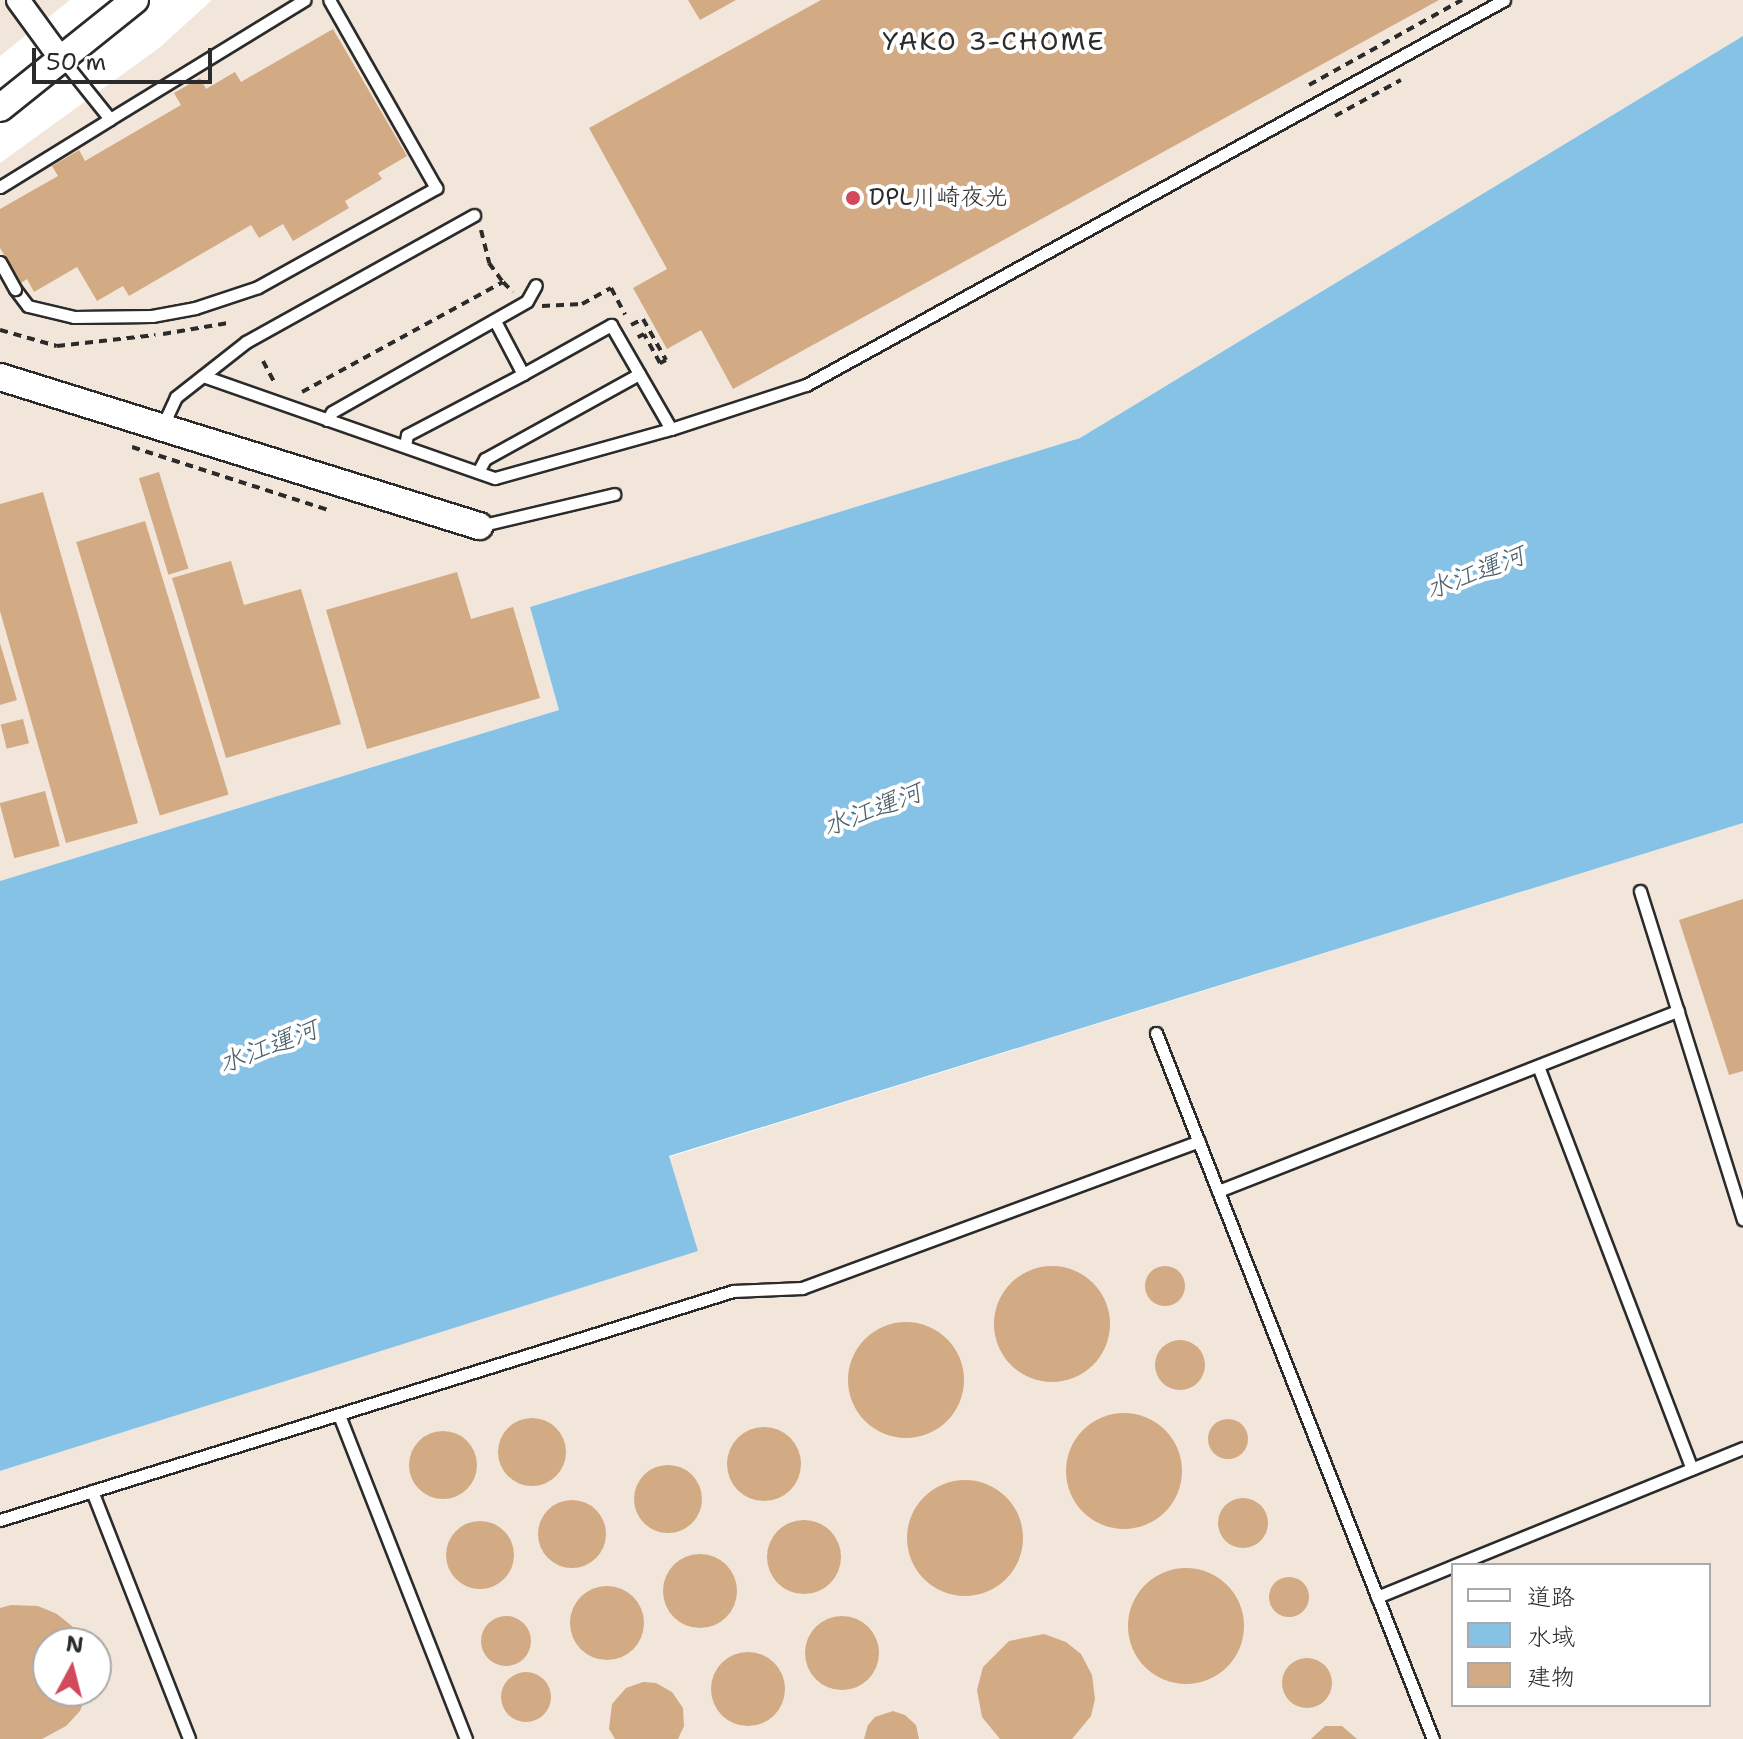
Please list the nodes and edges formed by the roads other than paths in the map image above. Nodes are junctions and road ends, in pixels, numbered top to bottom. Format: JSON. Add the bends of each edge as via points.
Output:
{"nodes":[{"id":1,"x":18,"y":0,"type":"edge"},
{"id":2,"x":135,"y":0,"type":"edge"},
{"id":3,"x":304,"y":0,"type":"edge"},
{"id":4,"x":329,"y":0,"type":"edge"},
{"id":5,"x":1504,"y":0,"type":"edge"},
{"id":6,"x":61,"y":59,"type":"junction"},
{"id":7,"x":0,"y":108,"type":"edge"},
{"id":8,"x":110,"y":119,"type":"junction"},
{"id":9,"x":0,"y":187,"type":"edge"},
{"id":10,"x":474,"y":215,"type":"dead end"},
{"id":11,"x":3,"y":270,"type":"edge"},
{"id":12,"x":536,"y":285,"type":"dead end"},
{"id":13,"x":495,"y":321,"type":"junction"},
{"id":14,"x":523,"y":374,"type":"junction"},
{"id":15,"x":639,"y":374,"type":"junction"},
{"id":16,"x":203,"y":376,"type":"junction"},
{"id":17,"x":0,"y":377,"type":"edge"},
{"id":18,"x":327,"y":420,"type":"junction"},
{"id":19,"x":162,"y":427,"type":"junction"},
{"id":20,"x":671,"y":429,"type":"junction"},
{"id":21,"x":405,"y":446,"type":"junction"},
{"id":22,"x":478,"y":472,"type":"junction"},
{"id":23,"x":614,"y":494,"type":"dead end"},
{"id":24,"x":479,"y":526,"type":"joint"},
{"id":25,"x":1640,"y":891,"type":"dead end"},
{"id":26,"x":1678,"y":1011,"type":"junction"},
{"id":27,"x":1156,"y":1033,"type":"dead end"},
{"id":28,"x":1538,"y":1066,"type":"junction"},
{"id":29,"x":1199,"y":1141,"type":"junction"},
{"id":30,"x":1218,"y":1191,"type":"junction"},
{"id":31,"x":1743,"y":1219,"type":"edge"},
{"id":32,"x":339,"y":1415,"type":"junction"},
{"id":33,"x":1743,"y":1448,"type":"edge"},
{"id":34,"x":1692,"y":1469,"type":"junction"},
{"id":35,"x":92,"y":1491,"type":"junction"},
{"id":36,"x":0,"y":1520,"type":"edge"},
{"id":37,"x":1459,"y":1563,"type":"edge"},
{"id":38,"x":1451,"y":1566,"type":"edge"},
{"id":39,"x":1377,"y":1597,"type":"junction"},
{"id":40,"x":189,"y":1739,"type":"edge"},
{"id":41,"x":466,"y":1739,"type":"edge"},
{"id":42,"x":1433,"y":1739,"type":"edge"}],
"edges":[{"from":1,"to":6,"type":"street"},
{"from":2,"to":6,"type":"street"},
{"from":3,"to":8,"type":"lane"},
{"from":4,"to":11,"type":"lane","bridge":true,"via":[[436,188],[258,287],[195,308],[152,316],[74,317],[28,306]]},
{"from":5,"to":20,"type":"lane","via":[[806,385]]},
{"from":6,"to":7,"type":"street"},
{"from":6,"to":8,"type":"lane"},
{"from":8,"to":9,"type":"lane"},
{"from":10,"to":16,"type":"lane","via":[[246,342]]},
{"from":12,"to":13,"type":"lane","via":[[527,301]]},
{"from":13,"to":14,"type":"lane"},
{"from":13,"to":18,"type":"lane","via":[[332,412]]},
{"from":14,"to":15,"type":"lane","via":[[611,325]]},
{"from":14,"to":21,"type":"lane","via":[[407,435]]},
{"from":15,"to":20,"type":"lane"},
{"from":15,"to":22,"type":"lane","via":[[485,459]]},
{"from":16,"to":18,"type":"lane"},
{"from":16,"to":19,"type":"lane","via":[[176,397]]},
{"from":17,"to":19,"type":"street"},
{"from":18,"to":21,"type":"lane"},
{"from":19,"to":24,"type":"street"},
{"from":20,"to":22,"type":"lane","via":[[495,478]]},
{"from":21,"to":22,"type":"lane"},
{"from":23,"to":24,"type":"lane"},
{"from":25,"to":26,"type":"lane"},
{"from":26,"to":28,"type":"lane"},
{"from":26,"to":31,"type":"lane"},
{"from":27,"to":29,"type":"lane"},
{"from":28,"to":30,"type":"lane"},
{"from":28,"to":34,"type":"lane"},
{"from":29,"to":30,"type":"lane"},
{"from":29,"to":32,"type":"lane","via":[[802,1288],[733,1291]]},
{"from":30,"to":39,"type":"lane"},
{"from":32,"to":35,"type":"lane"},
{"from":32,"to":41,"type":"lane"},
{"from":33,"to":34,"type":"lane"},
{"from":34,"to":37,"type":"lane"},
{"from":35,"to":36,"type":"lane"},
{"from":35,"to":40,"type":"lane"},
{"from":38,"to":39,"type":"lane"},
{"from":39,"to":42,"type":"lane"}]}
